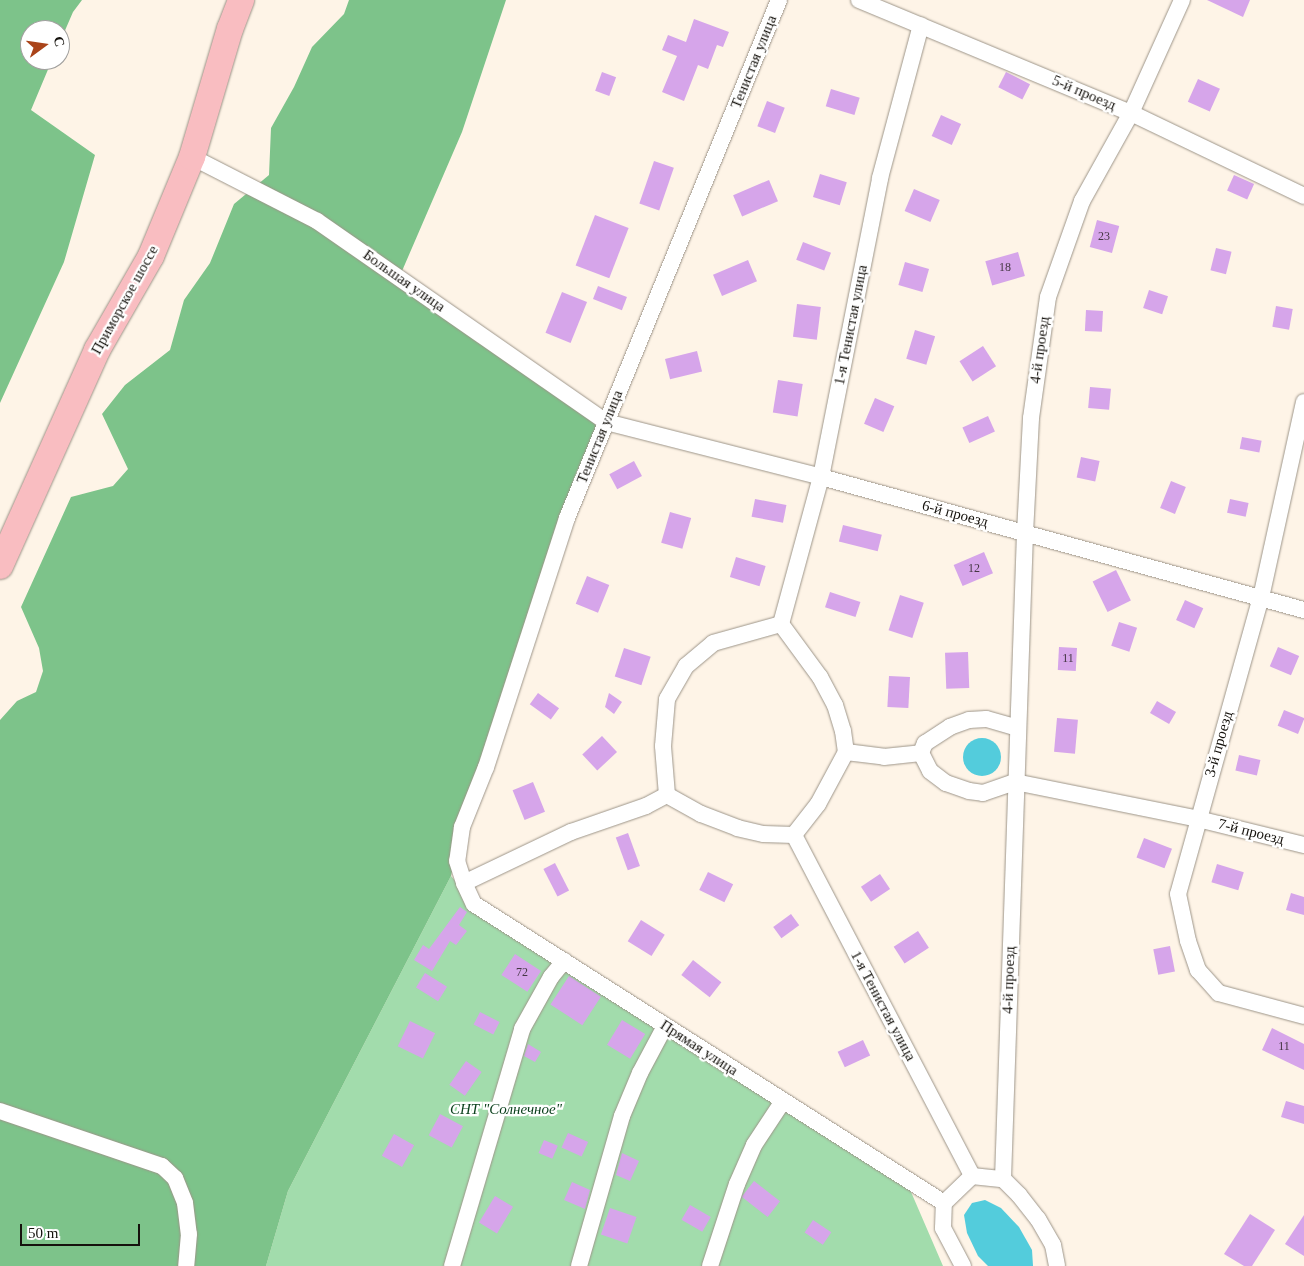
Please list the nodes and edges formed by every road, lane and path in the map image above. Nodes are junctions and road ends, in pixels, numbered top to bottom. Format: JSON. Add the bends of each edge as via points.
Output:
{"nodes":[{"id":1,"x":241,"y":0,"type":"edge"},
{"id":2,"x":779,"y":0,"type":"edge"},
{"id":3,"x":859,"y":0,"type":"edge"},
{"id":4,"x":1182,"y":0,"type":"edge"},
{"id":5,"x":921,"y":25,"type":"junction"},
{"id":6,"x":1131,"y":113,"type":"junction"},
{"id":7,"x":192,"y":157,"type":"junction"},
{"id":8,"x":1304,"y":196,"type":"edge"},
{"id":9,"x":1304,"y":402,"type":"edge"},
{"id":10,"x":606,"y":422,"type":"junction"},
{"id":11,"x":821,"y":478,"type":"junction"},
{"id":12,"x":1025,"y":533,"type":"junction"},
{"id":13,"x":0,"y":566,"type":"edge"},
{"id":14,"x":1261,"y":597,"type":"junction"},
{"id":15,"x":1304,"y":610,"type":"edge"},
{"id":16,"x":781,"y":624,"type":"junction"},
{"id":17,"x":1018,"y":728,"type":"junction"},
{"id":18,"x":846,"y":752,"type":"junction"},
{"id":19,"x":921,"y":753,"type":"junction"},
{"id":20,"x":1015,"y":782,"type":"junction"},
{"id":21,"x":667,"y":795,"type":"junction"},
{"id":22,"x":1198,"y":818,"type":"junction"},
{"id":23,"x":794,"y":835,"type":"junction"},
{"id":24,"x":1304,"y":845,"type":"edge"},
{"id":25,"x":464,"y":883,"type":"junction"},
{"id":26,"x":564,"y":961,"type":"junction"},
{"id":27,"x":1304,"y":1016,"type":"edge"},
{"id":28,"x":666,"y":1026,"type":"junction"},
{"id":29,"x":783,"y":1101,"type":"junction"},
{"id":30,"x":0,"y":1110,"type":"edge"},
{"id":31,"x":972,"y":1176,"type":"junction"},
{"id":32,"x":1003,"y":1179,"type":"junction"},
{"id":33,"x":944,"y":1203,"type":"junction"},
{"id":34,"x":186,"y":1266,"type":"edge"},
{"id":35,"x":452,"y":1266,"type":"edge"},
{"id":36,"x":579,"y":1266,"type":"edge"},
{"id":37,"x":710,"y":1266,"type":"edge"},
{"id":38,"x":963,"y":1266,"type":"edge"},
{"id":39,"x":1057,"y":1266,"type":"edge"}],
"edges":[{"from":1,"to":7,"type":"main road","name":"Приморское шоссе"},
{"from":2,"to":10,"type":"street","name":"Тенистая улица"},
{"from":3,"to":5,"type":"street","name":"5-й проезд"},
{"from":4,"to":6,"type":"street","name":"4-й проезд"},
{"from":5,"to":6,"type":"street","name":"5-й проезд"},
{"from":5,"to":11,"type":"street","name":"1-я Тенистая улица","via":[[880,178]]},
{"from":6,"to":8,"type":"street","name":"5-й проезд"},
{"from":6,"to":12,"type":"street","name":"4-й проезд","via":[[1082,201],[1048,297],[1031,418]]},
{"from":7,"to":10,"type":"street","name":"Большая улица","via":[[317,221]]},
{"from":7,"to":13,"type":"main road","name":"Приморское шоссе","via":[[151,256],[97,350]]},
{"from":9,"to":14,"type":"street","name":"3-й проезд"},
{"from":10,"to":11,"type":"street","name":"6-й проезд"},
{"from":10,"to":25,"type":"street","name":"Тенистая улица","via":[[567,518],[486,767],[462,827],[457,861]]},
{"from":11,"to":12,"type":"street","name":"6-й проезд"},
{"from":11,"to":16,"type":"street","name":"1-я Тенистая улица"},
{"from":12,"to":14,"type":"street","name":"6-й проезд"},
{"from":12,"to":17,"type":"street","name":"4-й проезд"},
{"from":14,"to":15,"type":"street","name":"6-й проезд"},
{"from":14,"to":22,"type":"street","name":"3-й проезд"},
{"from":16,"to":18,"type":"street","via":[[820,677],[835,705]]},
{"from":16,"to":21,"type":"street","via":[[713,643],[686,666],[667,699],[663,746]]},
{"from":17,"to":19,"type":"street","via":[[986,719],[969,720],[950,727],[925,743]]},
{"from":17,"to":20,"type":"street"},
{"from":18,"to":19,"type":"street","via":[[884,757]]},
{"from":18,"to":23,"type":"street","via":[[818,804]]},
{"from":19,"to":20,"type":"street","via":[[930,771],[946,783],[969,791],[984,793]]},
{"from":20,"to":22,"type":"street","name":"7-й проезд"},
{"from":20,"to":32,"type":"street","name":"4-й проезд"},
{"from":21,"to":23,"type":"street","via":[[701,814],[738,828],[763,834]]},
{"from":21,"to":25,"type":"street","via":[[646,806],[570,832]]},
{"from":22,"to":24,"type":"street","name":"7-й проезд"},
{"from":22,"to":27,"type":"street","name":"3-й проезд","via":[[1178,894],[1198,970],[1219,992]]},
{"from":23,"to":31,"type":"street","name":"1-я Тенистая улица"},
{"from":25,"to":26,"type":"street","name":"Прямая улица","via":[[474,904]]},
{"from":26,"to":28,"type":"street","name":"Прямая улица"},
{"from":26,"to":35,"type":"street","via":[[551,977],[522,1028]]},
{"from":28,"to":29,"type":"street","name":"Прямая улица"},
{"from":28,"to":36,"type":"street","via":[[640,1073],[622,1116]]},
{"from":29,"to":33,"type":"street","name":"Прямая улица"},
{"from":29,"to":37,"type":"street","via":[[754,1145],[737,1184]]},
{"from":30,"to":34,"type":"street","via":[[162,1166],[175,1178],[185,1203],[190,1234]]},
{"from":31,"to":32,"type":"street"},
{"from":31,"to":33,"type":"street"},
{"from":32,"to":39,"type":"street","via":[[1038,1219],[1053,1245]]},
{"from":33,"to":38,"type":"street","via":[[942,1228]]}]}
